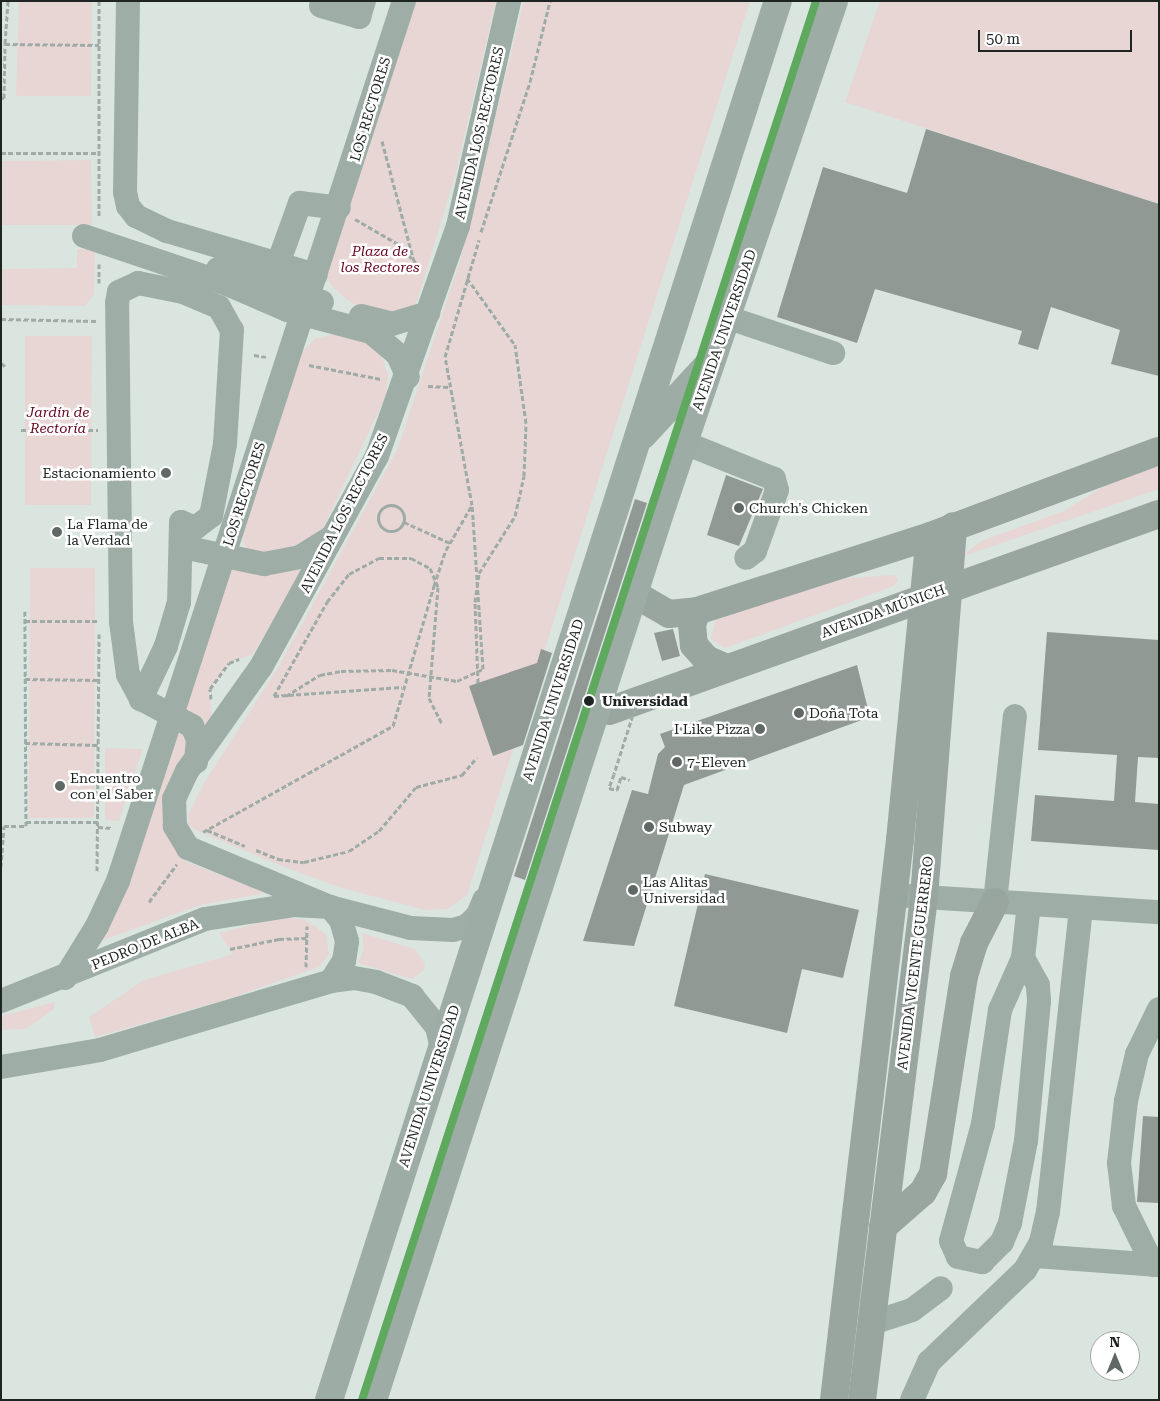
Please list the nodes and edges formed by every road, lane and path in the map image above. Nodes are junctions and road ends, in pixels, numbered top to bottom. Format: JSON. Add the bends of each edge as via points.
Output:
{"nodes":[{"id":1,"x":8,"y":1,"type":"edge"},
{"id":2,"x":99,"y":1,"type":"edge"},
{"id":3,"x":128,"y":1,"type":"edge"},
{"id":4,"x":404,"y":1,"type":"edge"},
{"id":5,"x":509,"y":1,"type":"edge"},
{"id":6,"x":550,"y":1,"type":"edge"},
{"id":7,"x":778,"y":1,"type":"edge"},
{"id":8,"x":834,"y":1,"type":"edge"},
{"id":9,"x":321,"y":6,"type":"dead end"},
{"id":10,"x":361,"y":9,"type":"edge"},
{"id":11,"x":393,"y":35,"type":"junction"},
{"id":12,"x":5,"y":44,"type":"junction"},
{"id":13,"x":99,"y":45,"type":"junction"},
{"id":14,"x":1,"y":98,"type":"edge"},
{"id":15,"x":366,"y":116,"type":"junction"},
{"id":16,"x":99,"y":153,"type":"junction"},
{"id":17,"x":1,"y":154,"type":"edge"},
{"id":18,"x":99,"y":160,"type":"dead end"},
{"id":19,"x":339,"y":208,"type":"junction"},
{"id":20,"x":279,"y":261,"type":"junction"},
{"id":21,"x":414,"y":261,"type":"junction"},
{"id":22,"x":316,"y":275,"type":"junction"},
{"id":23,"x":427,"y":275,"type":"dead end"},
{"id":24,"x":466,"y":278,"type":"junction"},
{"id":25,"x":305,"y":306,"type":"junction"},
{"id":26,"x":428,"y":314,"type":"junction"},
{"id":27,"x":729,"y":318,"type":"junction"},
{"id":28,"x":1,"y":320,"type":"edge"},
{"id":29,"x":99,"y":321,"type":"dead end"},
{"id":30,"x":833,"y":353,"type":"dead end"},
{"id":31,"x":254,"y":354,"type":"dead end"},
{"id":32,"x":271,"y":358,"type":"dead end"},
{"id":33,"x":715,"y":358,"type":"junction"},
{"id":34,"x":1,"y":363,"type":"edge"},
{"id":35,"x":306,"y":364,"type":"dead end"},
{"id":36,"x":6,"y":367,"type":"dead end"},
{"id":37,"x":405,"y":381,"type":"junction"},
{"id":38,"x":449,"y":387,"type":"junction"},
{"id":39,"x":21,"y":430,"type":"dead end"},
{"id":40,"x":99,"y":430,"type":"dead end"},
{"id":41,"x":638,"y":440,"type":"junction"},
{"id":42,"x":685,"y":443,"type":"junction"},
{"id":43,"x":1159,"y":451,"type":"edge"},
{"id":44,"x":472,"y":505,"type":"junction"},
{"id":45,"x":1159,"y":514,"type":"edge"},
{"id":46,"x":404,"y":522,"type":"junction"},
{"id":47,"x":942,"y":531,"type":"junction"},
{"id":48,"x":334,"y":536,"type":"junction"},
{"id":49,"x":450,"y":543,"type":"junction"},
{"id":50,"x":183,"y":547,"type":"junction"},
{"id":51,"x":223,"y":558,"type":"junction"},
{"id":52,"x":746,"y":558,"type":"dead end"},
{"id":53,"x":937,"y":591,"type":"junction"},
{"id":54,"x":643,"y":599,"type":"dead end"},
{"id":55,"x":25,"y":611,"type":"dead end"},
{"id":56,"x":697,"y":611,"type":"junction"},
{"id":57,"x":25,"y":620,"type":"junction"},
{"id":58,"x":99,"y":621,"type":"dead end"},
{"id":59,"x":245,"y":657,"type":"dead end"},
{"id":60,"x":724,"y":667,"type":"junction"},
{"id":61,"x":406,"y":673,"type":"junction"},
{"id":62,"x":25,"y":679,"type":"junction"},
{"id":63,"x":99,"y":680,"type":"dead end"},
{"id":64,"x":478,"y":683,"type":"dead end"},
{"id":65,"x":402,"y":687,"type":"junction"},
{"id":66,"x":286,"y":696,"type":"junction"},
{"id":67,"x":141,"y":699,"type":"junction"},
{"id":68,"x":610,"y":706,"type":"joint"},
{"id":69,"x":1015,"y":716,"type":"dead end"},
{"id":70,"x":177,"y":719,"type":"junction"},
{"id":71,"x":442,"y":723,"type":"dead end"},
{"id":72,"x":25,"y":743,"type":"junction"},
{"id":73,"x":98,"y":745,"type":"dead end"},
{"id":74,"x":477,"y":757,"type":"dead end"},
{"id":75,"x":196,"y":762,"type":"junction"},
{"id":76,"x":630,"y":780,"type":"dead end"},
{"id":77,"x":26,"y":822,"type":"junction"},
{"id":78,"x":98,"y":827,"type":"junction"},
{"id":79,"x":119,"y":828,"type":"dead end"},
{"id":80,"x":207,"y":829,"type":"junction"},
{"id":81,"x":199,"y":836,"type":"dead end"},
{"id":82,"x":181,"y":859,"type":"dead end"},
{"id":83,"x":1,"y":868,"type":"edge"},
{"id":84,"x":497,"y":871,"type":"junction"},
{"id":85,"x":97,"y":881,"type":"dead end"},
{"id":86,"x":894,"y":895,"type":"junction"},
{"id":87,"x":924,"y":897,"type":"junction"},
{"id":88,"x":149,"y":902,"type":"dead end"},
{"id":89,"x":995,"y":902,"type":"junction"},
{"id":90,"x":1029,"y":904,"type":"junction"},
{"id":91,"x":330,"y":907,"type":"junction"},
{"id":92,"x":1081,"y":908,"type":"junction"},
{"id":93,"x":1159,"y":912,"type":"edge"},
{"id":94,"x":307,"y":926,"type":"dead end"},
{"id":95,"x":307,"y":938,"type":"junction"},
{"id":96,"x":230,"y":949,"type":"dead end"},
{"id":97,"x":1023,"y":958,"type":"junction"},
{"id":98,"x":306,"y":973,"type":"dead end"},
{"id":99,"x":65,"y":978,"type":"junction"},
{"id":100,"x":331,"y":980,"type":"junction"},
{"id":101,"x":1,"y":1001,"type":"edge"},
{"id":102,"x":1159,"y":1009,"type":"edge"},
{"id":103,"x":442,"y":1049,"type":"junction"},
{"id":104,"x":1,"y":1066,"type":"edge"},
{"id":105,"x":883,"y":1227,"type":"junction"},
{"id":106,"x":1035,"y":1256,"type":"junction"},
{"id":107,"x":1156,"y":1265,"type":"edge"},
{"id":108,"x":941,"y":1288,"type":"dead end"},
{"id":109,"x":872,"y":1323,"type":"junction"},
{"id":110,"x":329,"y":1400,"type":"edge"},
{"id":111,"x":373,"y":1400,"type":"edge"},
{"id":112,"x":834,"y":1400,"type":"edge"},
{"id":113,"x":862,"y":1400,"type":"edge"},
{"id":114,"x":912,"y":1400,"type":"edge"}],
"edges":[{"from":1,"to":12,"type":"path"},
{"from":2,"to":13,"type":"path"},
{"from":3,"to":20,"type":"street","via":[[125,192],[128,206],[136,216],[167,231]]},
{"from":4,"to":11,"type":"street","name":"LOS RECTORES"},
{"from":5,"to":26,"type":"street","name":"AVENIDA LOS RECTORES","via":[[458,226]]},
{"from":6,"to":24,"type":"path","via":[[530,82]]},
{"from":7,"to":41,"type":"highway","name":"AVENIDA UNIVERSIDAD"},
{"from":8,"to":27,"type":"highway","name":"AVENIDA UNIVERSIDAD"},
{"from":9,"to":10,"type":"street"},
{"from":10,"to":11,"type":"street"},
{"from":11,"to":15,"type":"street","name":"LOS RECTORES"},
{"from":12,"to":13,"type":"path"},
{"from":12,"to":14,"type":"path","via":[[4,98]]},
{"from":13,"to":16,"type":"path"},
{"from":15,"to":19,"type":"street","name":"LOS RECTORES"},
{"from":15,"to":21,"type":"path","via":[[386,146]]},
{"from":16,"to":17,"type":"path"},
{"from":16,"to":18,"type":"path"},
{"from":19,"to":20,"type":"street","via":[[300,203]]},
{"from":19,"to":21,"type":"path","via":[[398,244]]},
{"from":19,"to":22,"type":"street","name":"LOS RECTORES"},
{"from":20,"to":22,"type":"street"},
{"from":21,"to":23,"type":"path"},
{"from":22,"to":25,"type":"street","name":"LOS RECTORES"},
{"from":24,"to":38,"type":"path","via":[[444,357]]},
{"from":24,"to":64,"type":"path","bridge":true,"via":[[516,345],[526,423],[524,476],[511,523],[479,573],[475,602]]},
{"from":25,"to":25,"type":"street","via":[[114,234],[101,231],[84,236],[227,284],[243,294]]},
{"from":25,"to":26,"type":"street","via":[[392,324]]},
{"from":25,"to":37,"type":"street","via":[[382,337],[398,355]]},
{"from":25,"to":51,"type":"street","name":"LOS RECTORES"},
{"from":26,"to":37,"type":"street","name":"AVENIDA LOS RECTORES"},
{"from":27,"to":30,"type":"street"},
{"from":27,"to":33,"type":"highway","name":"AVENIDA UNIVERSIDAD"},
{"from":28,"to":29,"type":"path"},
{"from":31,"to":32,"type":"path"},
{"from":33,"to":41,"type":"highway"},
{"from":33,"to":42,"type":"highway","name":"AVENIDA UNIVERSIDAD"},
{"from":34,"to":36,"type":"path"},
{"from":35,"to":37,"type":"path"},
{"from":37,"to":38,"type":"path"},
{"from":37,"to":48,"type":"street","name":"AVENIDA LOS RECTORES","via":[[377,456]]},
{"from":38,"to":44,"type":"path"},
{"from":39,"to":40,"type":"path"},
{"from":41,"to":84,"type":"highway","name":"AVENIDA UNIVERSIDAD"},
{"from":42,"to":52,"type":"street","via":[[774,479],[776,490],[755,552]]},
{"from":42,"to":111,"type":"highway","name":"AVENIDA UNIVERSIDAD"},
{"from":43,"to":47,"type":"main road"},
{"from":44,"to":49,"type":"path"},
{"from":44,"to":61,"type":"path","via":[[483,669],[457,681]]},
{"from":45,"to":53,"type":"main road","name":"AVENIDA MÚNICH"},
{"from":46,"to":46,"type":"path","via":[[398,507],[385,506],[379,512],[378,520],[386,530],[399,529]]},
{"from":46,"to":49,"type":"path"},
{"from":47,"to":53,"type":"main road","name":"AVENIDA VICENTE GUERRERO"},
{"from":47,"to":56,"type":"main road"},
{"from":48,"to":51,"type":"street","via":[[317,549],[282,562],[254,564]]},
{"from":48,"to":75,"type":"street","name":"AVENIDA LOS RECTORES","via":[[261,667]]},
{"from":49,"to":61,"type":"path"},
{"from":50,"to":51,"type":"street"},
{"from":50,"to":67,"type":"street","via":[[177,609],[166,646]]},
{"from":50,"to":67,"type":"street","via":[[181,522],[195,528],[211,516],[225,444],[232,330],[219,307],[192,296],[138,283],[128,284],[119,292],[117,303],[121,622],[128,674]]},
{"from":51,"to":70,"type":"street","name":"LOS RECTORES"},
{"from":53,"to":60,"type":"main road","name":"AVENIDA MÚNICH"},
{"from":53,"to":86,"type":"main road","name":"AVENIDA VICENTE GUERRERO"},
{"from":53,"to":87,"type":"main road","name":"AVENIDA VICENTE GUERRERO"},
{"from":54,"to":56,"type":"main road","via":[[669,614]]},
{"from":55,"to":57,"type":"path"},
{"from":56,"to":60,"type":"main road","via":[[692,624],[694,646],[706,660]]},
{"from":57,"to":58,"type":"path"},
{"from":57,"to":62,"type":"path"},
{"from":59,"to":70,"type":"path","via":[[229,663],[210,689],[211,700]]},
{"from":60,"to":68,"type":"main road","name":"AVENIDA MÚNICH"},
{"from":61,"to":65,"type":"path"},
{"from":61,"to":66,"type":"path","via":[[380,669],[330,673]]},
{"from":62,"to":63,"type":"path"},
{"from":62,"to":72,"type":"path"},
{"from":65,"to":66,"type":"path"},
{"from":65,"to":80,"type":"path","via":[[394,726]]},
{"from":66,"to":71,"type":"path","bridge":true,"via":[[274,696],[327,602],[350,574],[379,558],[411,558],[430,568],[438,587],[429,698]]},
{"from":67,"to":70,"type":"street"},
{"from":68,"to":76,"type":"path","bridge":true,"via":[[635,708],[609,788],[617,790],[621,777]]},
{"from":69,"to":89,"type":"street"},
{"from":70,"to":75,"type":"street","via":[[197,734]]},
{"from":70,"to":99,"type":"street","name":"LOS RECTORES","via":[[118,881],[97,926]]},
{"from":72,"to":73,"type":"path"},
{"from":72,"to":77,"type":"path"},
{"from":74,"to":80,"type":"path","via":[[462,775],[416,787],[370,839],[319,861],[278,859]]},
{"from":75,"to":91,"type":"street","name":"AVENIDA LOS RECTORES","via":[[174,799],[175,826],[182,842],[199,854]]},
{"from":77,"to":78,"type":"path","via":[[98,822]]},
{"from":77,"to":83,"type":"path","via":[[26,826],[4,826]]},
{"from":78,"to":79,"type":"path"},
{"from":78,"to":85,"type":"path"},
{"from":80,"to":81,"type":"path"},
{"from":82,"to":88,"type":"path"},
{"from":84,"to":91,"type":"street","name":"PEDRO DE ALBA","via":[[478,915],[467,926],[453,930],[411,928]]},
{"from":84,"to":103,"type":"highway","name":"AVENIDA UNIVERSIDAD"},
{"from":86,"to":87,"type":"street"},
{"from":86,"to":112,"type":"main road","name":"AVENIDA VICENTE GUERRERO"},
{"from":87,"to":89,"type":"street"},
{"from":87,"to":105,"type":"main road","name":"AVENIDA VICENTE GUERRERO"},
{"from":89,"to":90,"type":"street"},
{"from":89,"to":105,"type":"main road","via":[[974,943],[964,976],[933,1174],[923,1192]]},
{"from":90,"to":92,"type":"street"},
{"from":90,"to":97,"type":"street"},
{"from":91,"to":99,"type":"street","name":"PEDRO DE ALBA","via":[[278,906],[205,919],[151,938]]},
{"from":91,"to":100,"type":"street","via":[[341,920],[347,941],[344,961]]},
{"from":92,"to":93,"type":"street"},
{"from":92,"to":106,"type":"street","via":[[1048,1212]]},
{"from":94,"to":95,"type":"path"},
{"from":95,"to":96,"type":"path","via":[[280,939]]},
{"from":95,"to":98,"type":"path"},
{"from":97,"to":97,"type":"street","via":[[1038,985],[1039,1001],[1024,1163],[1010,1223],[1002,1242],[982,1262],[958,1257],[951,1241],[982,1124],[1000,1010],[1011,977]]},
{"from":99,"to":101,"type":"street","name":"PEDRO DE ALBA"},
{"from":100,"to":103,"type":"street","via":[[376,982],[412,996],[437,1027]]},
{"from":100,"to":104,"type":"street","via":[[100,1050]]},
{"from":102,"to":107,"type":"street","via":[[1137,1054],[1126,1101],[1119,1163],[1124,1206]]},
{"from":103,"to":110,"type":"highway","name":"AVENIDA UNIVERSIDAD"},
{"from":105,"to":109,"type":"main road","name":"AVENIDA VICENTE GUERRERO"},
{"from":106,"to":107,"type":"street"},
{"from":106,"to":114,"type":"street","via":[[929,1362]]},
{"from":108,"to":109,"type":"street","via":[[912,1310]]},
{"from":109,"to":113,"type":"main road","name":"AVENIDA VICENTE GUERRERO"}]}
